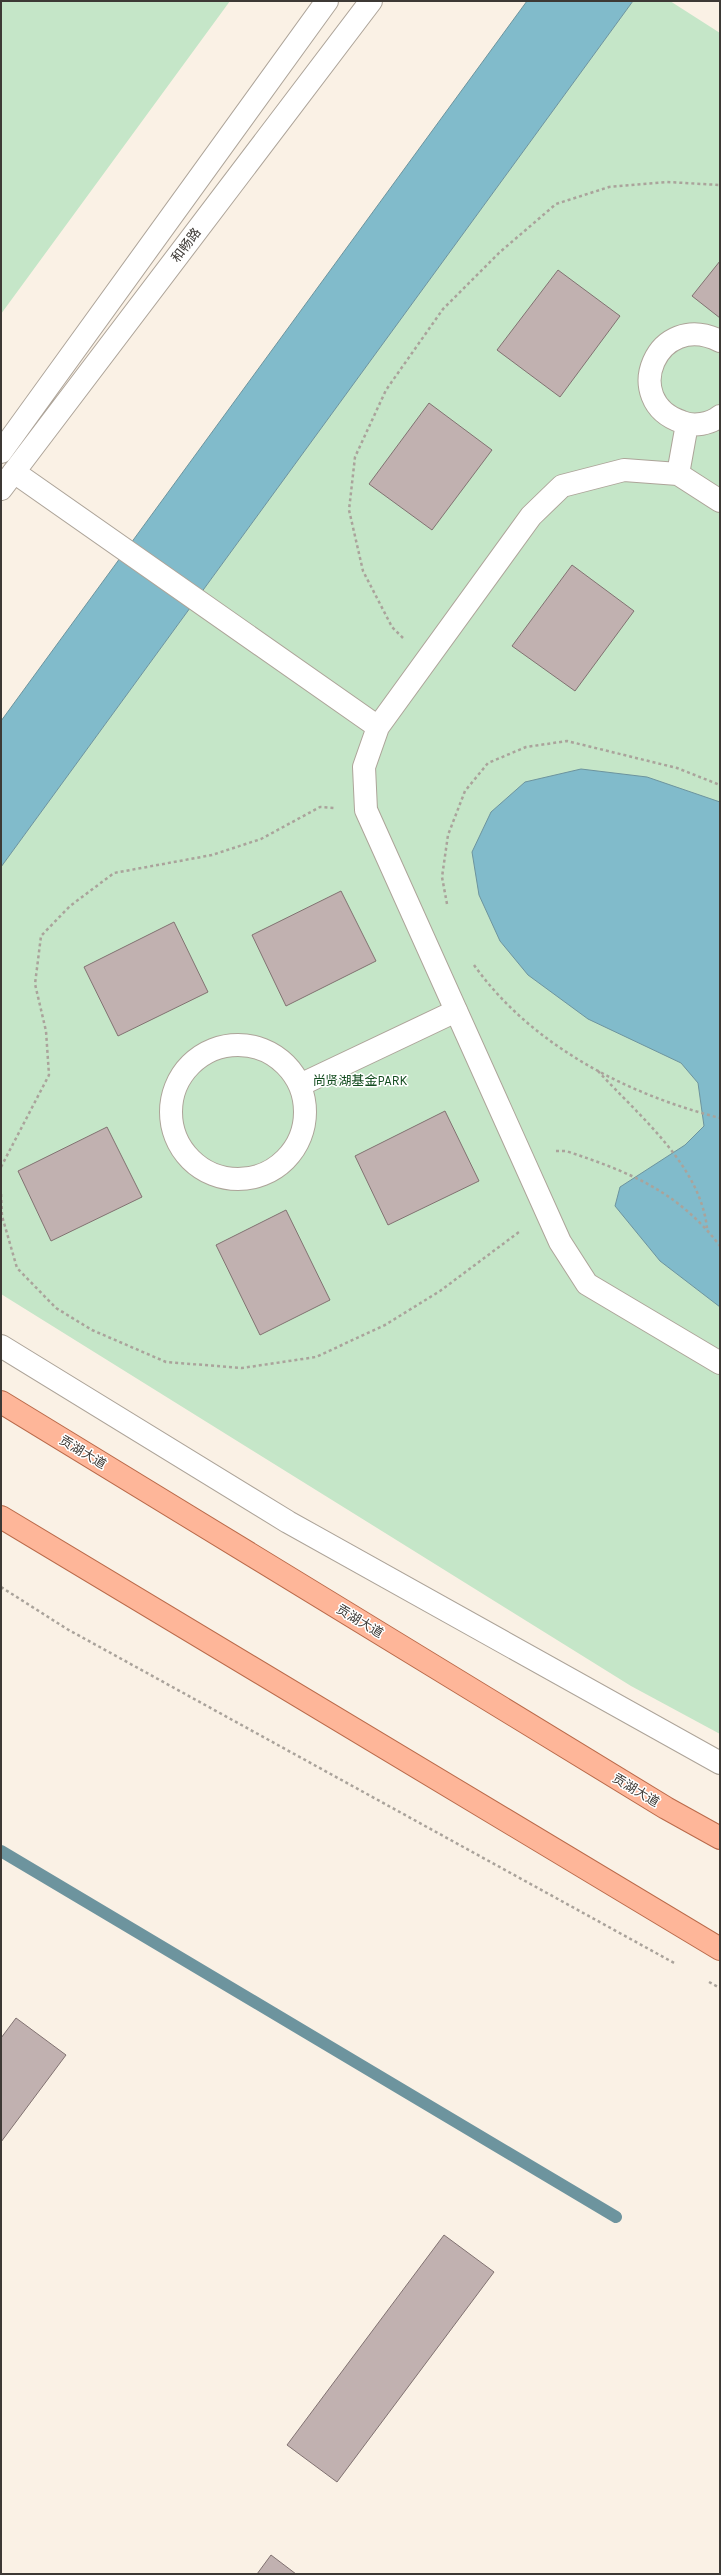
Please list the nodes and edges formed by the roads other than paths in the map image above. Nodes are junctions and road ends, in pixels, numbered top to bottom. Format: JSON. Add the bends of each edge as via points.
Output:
{"nodes":[{"id":1,"x":327,"y":1,"type":"edge"},
{"id":2,"x":371,"y":1,"type":"edge"},
{"id":3,"x":720,"y":341,"type":"edge"},
{"id":4,"x":720,"y":416,"type":"edge"},
{"id":5,"x":687,"y":424,"type":"junction"},
{"id":6,"x":1,"y":452,"type":"edge"},
{"id":7,"x":14,"y":472,"type":"junction"},
{"id":8,"x":678,"y":474,"type":"junction"},
{"id":9,"x":1,"y":489,"type":"edge"},
{"id":10,"x":720,"y":502,"type":"edge"},
{"id":11,"x":378,"y":727,"type":"junction"},
{"id":12,"x":456,"y":1010,"type":"junction"},
{"id":13,"x":300,"y":1085,"type":"junction"},
{"id":14,"x":1,"y":1346,"type":"edge"},
{"id":15,"x":720,"y":1363,"type":"edge"},
{"id":16,"x":1,"y":1402,"type":"edge"},
{"id":17,"x":1,"y":1517,"type":"edge"},
{"id":18,"x":720,"y":1763,"type":"edge"},
{"id":19,"x":720,"y":1838,"type":"edge"},
{"id":20,"x":720,"y":1949,"type":"edge"}],
"edges":[{"from":1,"to":6,"type":"street"},
{"from":2,"to":7,"type":"street","name":"和畅路"},
{"from":3,"to":5,"type":"street","via":[[708,335],[694,333],[680,336],[666,343],[650,367],[649,382],[652,396],[660,409],[672,419]]},
{"from":4,"to":5,"type":"street","via":[[702,424]]},
{"from":5,"to":8,"type":"street"},
{"from":7,"to":9,"type":"street","name":"和畅路"},
{"from":7,"to":11,"type":"street"},
{"from":8,"to":10,"type":"street"},
{"from":8,"to":11,"type":"street","via":[[624,470],[562,486],[531,516]]},
{"from":11,"to":12,"type":"street","via":[[364,767],[366,810]]},
{"from":12,"to":13,"type":"street"},
{"from":12,"to":15,"type":"street","via":[[560,1242],[587,1284]]},
{"from":13,"to":13,"type":"street","via":[[305,1107],[303,1129],[294,1150],[278,1166],[258,1176],[236,1179],[214,1175],[195,1163],[181,1147],[172,1126],[172,1105],[176,1091],[190,1066],[208,1052],[228,1046],[250,1046],[271,1054],[288,1067]]},
{"from":14,"to":18,"type":"street","via":[[288,1522]]},
{"from":16,"to":19,"type":"main road","name":"贡湖大道","via":[[659,1804]]},
{"from":17,"to":20,"type":"main road"}]}
